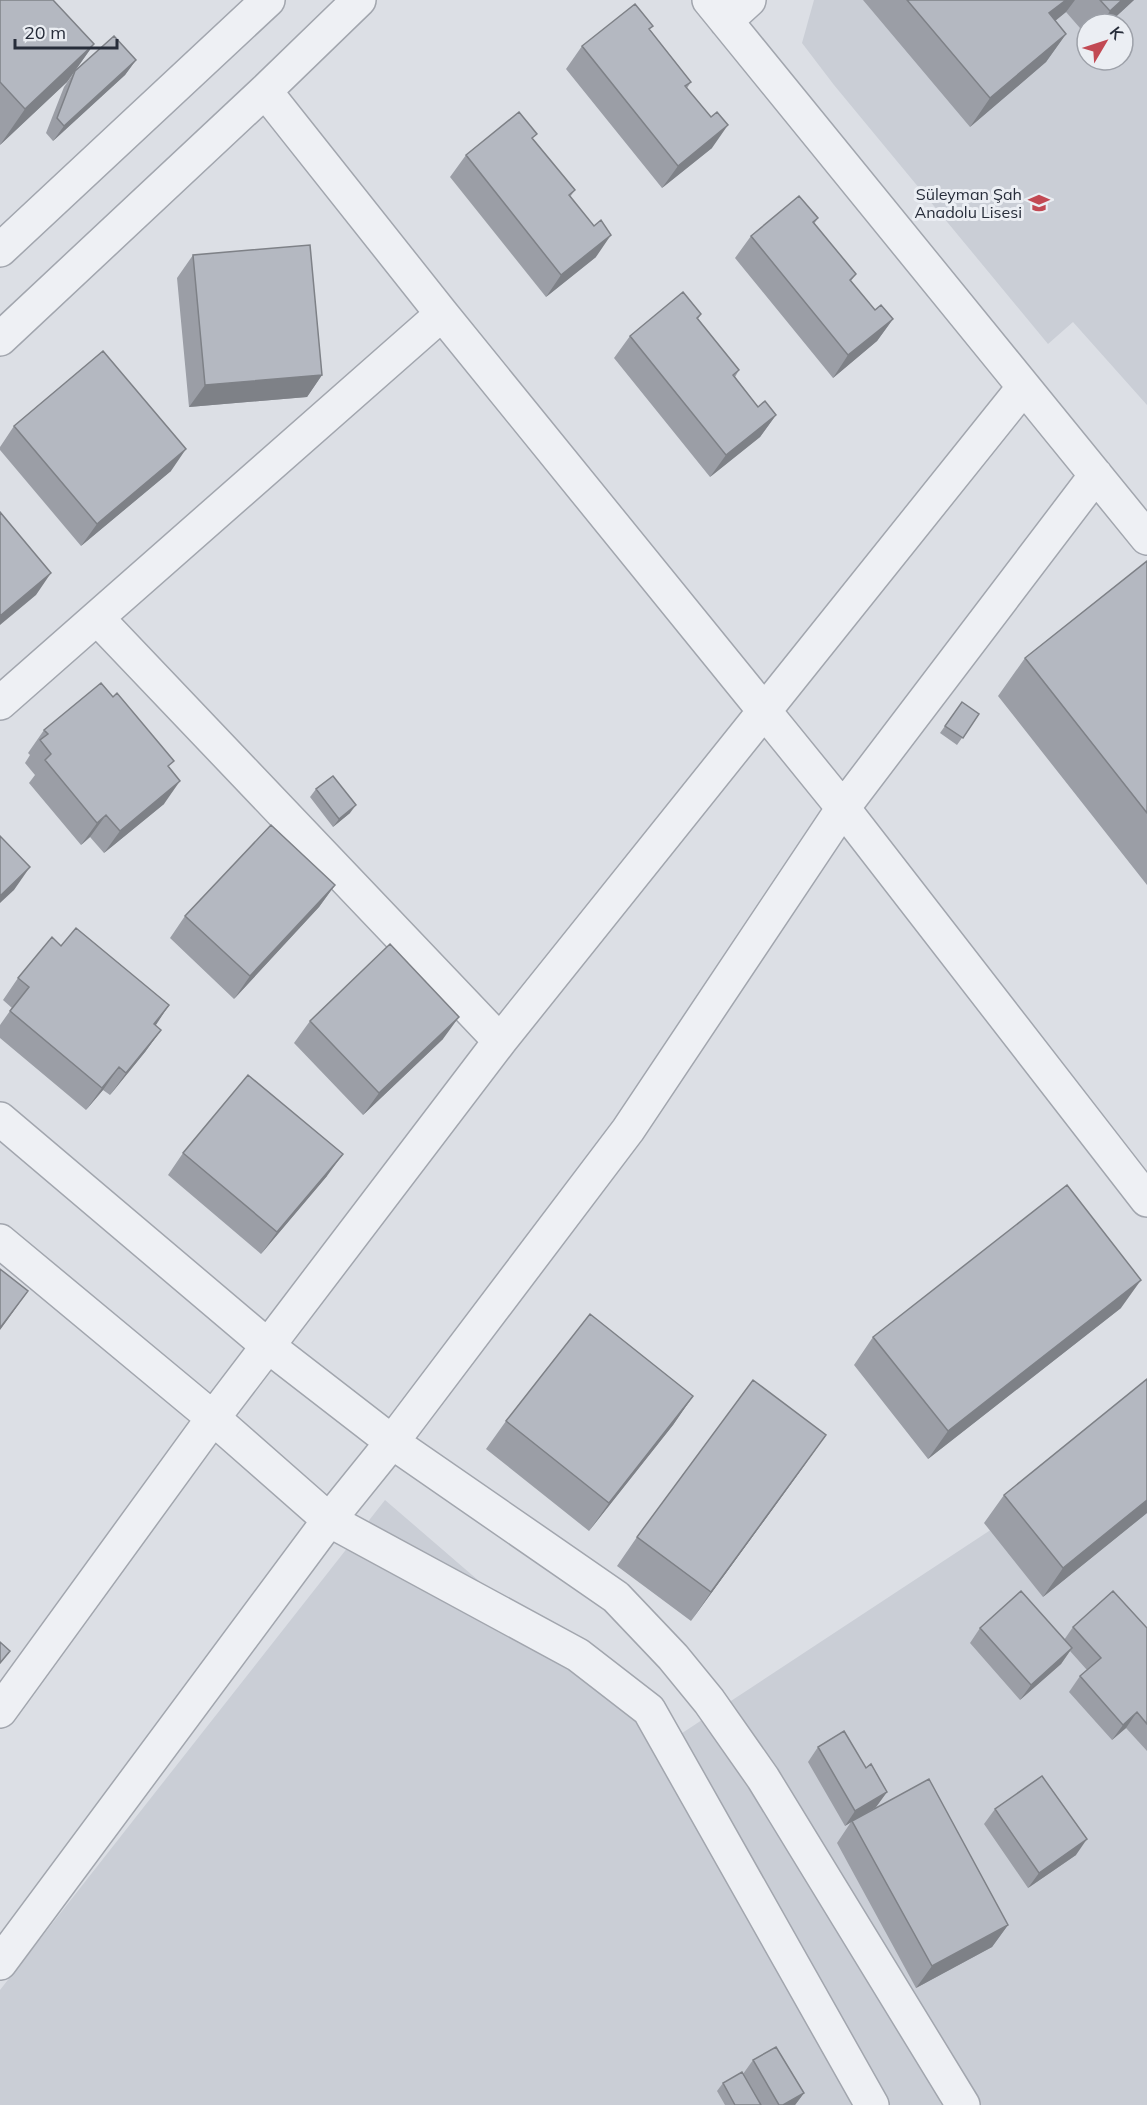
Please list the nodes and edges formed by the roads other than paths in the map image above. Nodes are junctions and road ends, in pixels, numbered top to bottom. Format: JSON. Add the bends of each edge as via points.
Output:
{"nodes":[{"id":1,"x":268,"y":0,"type":"edge"},
{"id":2,"x":359,"y":0,"type":"edge"},
{"id":3,"x":728,"y":7,"type":"edge"},
{"id":4,"x":265,"y":92,"type":"junction"},
{"id":5,"x":2,"y":243,"type":"edge"},
{"id":6,"x":442,"y":314,"type":"junction"},
{"id":7,"x":0,"y":339,"type":"edge"},
{"id":8,"x":1023,"y":388,"type":"junction"},
{"id":9,"x":1096,"y":475,"type":"junction"},
{"id":10,"x":1147,"y":538,"type":"edge"},
{"id":11,"x":98,"y":619,"type":"junction"},
{"id":12,"x":0,"y":703,"type":"edge"},
{"id":13,"x":764,"y":710,"type":"junction"},
{"id":14,"x":843,"y":807,"type":"junction"},
{"id":15,"x":500,"y":1041,"type":"junction"},
{"id":16,"x":0,"y":1119,"type":"edge"},
{"id":17,"x":1147,"y":1200,"type":"edge"},
{"id":18,"x":0,"y":1241,"type":"edge"},
{"id":19,"x":268,"y":1346,"type":"junction"},
{"id":20,"x":213,"y":1418,"type":"junction"},
{"id":21,"x":392,"y":1442,"type":"junction"},
{"id":22,"x":329,"y":1520,"type":"junction"},
{"id":23,"x":0,"y":1711,"type":"edge"},
{"id":24,"x":0,"y":1962,"type":"edge"},
{"id":25,"x":872,"y":2105,"type":"edge"},
{"id":26,"x":963,"y":2105,"type":"edge"}],
"edges":[{"from":1,"to":5,"type":"street"},
{"from":2,"to":4,"type":"street"},
{"from":3,"to":8,"type":"street"},
{"from":4,"to":6,"type":"street"},
{"from":4,"to":7,"type":"street"},
{"from":6,"to":11,"type":"street"},
{"from":6,"to":13,"type":"street"},
{"from":8,"to":9,"type":"street"},
{"from":8,"to":13,"type":"street"},
{"from":9,"to":10,"type":"street"},
{"from":9,"to":14,"type":"street"},
{"from":11,"to":12,"type":"street"},
{"from":11,"to":15,"type":"street"},
{"from":13,"to":14,"type":"street"},
{"from":13,"to":15,"type":"street"},
{"from":14,"to":17,"type":"street"},
{"from":14,"to":21,"type":"street","via":[[628,1130]]},
{"from":15,"to":19,"type":"street"},
{"from":16,"to":19,"type":"street"},
{"from":18,"to":20,"type":"street"},
{"from":19,"to":20,"type":"street"},
{"from":19,"to":21,"type":"street"},
{"from":20,"to":22,"type":"street"},
{"from":20,"to":23,"type":"street"},
{"from":21,"to":22,"type":"street"},
{"from":21,"to":26,"type":"street","via":[[616,1598],[673,1657],[764,1778]]},
{"from":22,"to":24,"type":"street"},
{"from":22,"to":25,"type":"street","via":[[578,1655],[649,1710]]}]}
